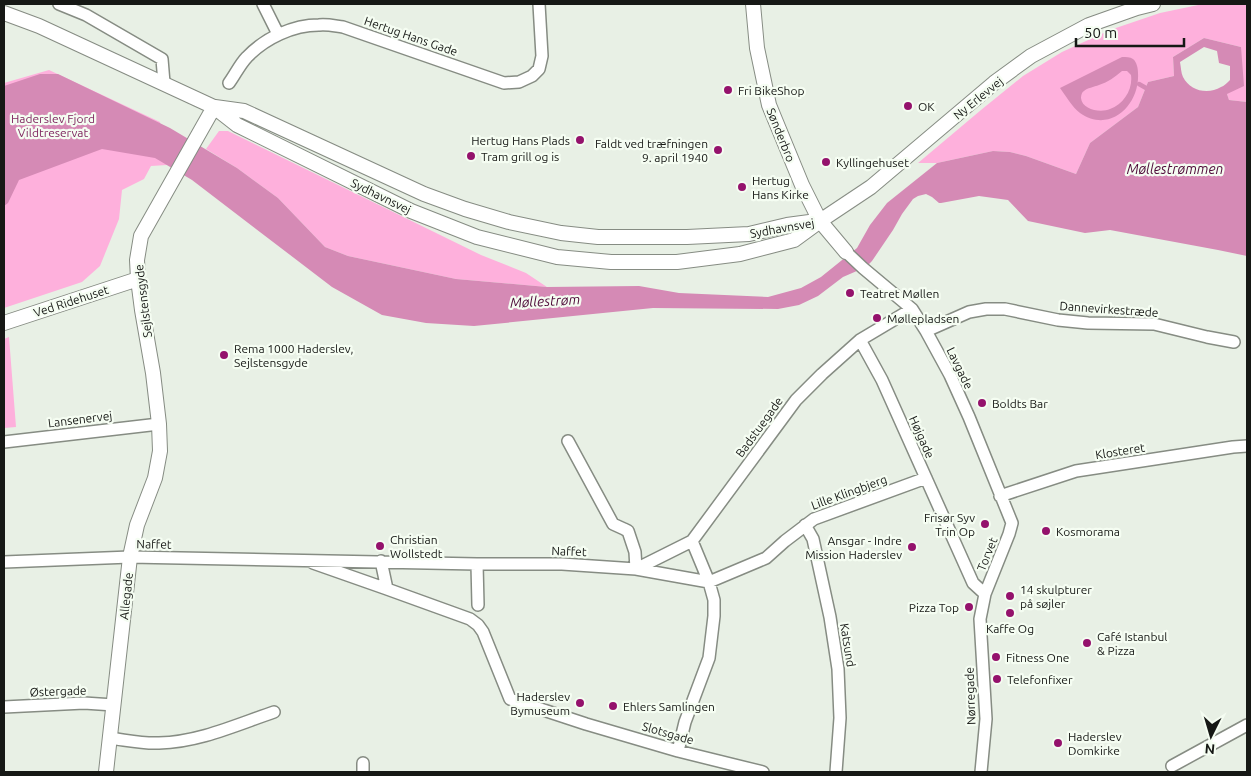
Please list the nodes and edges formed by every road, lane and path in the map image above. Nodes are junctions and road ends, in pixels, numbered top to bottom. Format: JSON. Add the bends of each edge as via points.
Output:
{"nodes":[{"id":1,"x":59,"y":4,"type":"edge"},
{"id":2,"x":263,"y":4,"type":"edge"},
{"id":3,"x":539,"y":4,"type":"edge"},
{"id":4,"x":753,"y":4,"type":"edge"},
{"id":5,"x":1152,"y":4,"type":"edge"},
{"id":6,"x":4,"y":13,"type":"edge"},
{"id":7,"x":278,"y":34,"type":"junction"},
{"id":8,"x":164,"y":83,"type":"junction"},
{"id":9,"x":230,"y":83,"type":"dead end"},
{"id":10,"x":214,"y":106,"type":"junction"},
{"id":11,"x":820,"y":221,"type":"junction"},
{"id":12,"x":846,"y":252,"type":"joint"},
{"id":13,"x":138,"y":279,"type":"junction"},
{"id":14,"x":912,"y":309,"type":"junction"},
{"id":15,"x":4,"y":323,"type":"edge"},
{"id":16,"x":926,"y":331,"type":"junction"},
{"id":17,"x":860,"y":340,"type":"junction"},
{"id":18,"x":1234,"y":342,"type":"dead end"},
{"id":19,"x":159,"y":424,"type":"junction"},
{"id":20,"x":568,"y":441,"type":"dead end"},
{"id":21,"x":4,"y":442,"type":"edge"},
{"id":22,"x":1247,"y":446,"type":"edge"},
{"id":23,"x":926,"y":478,"type":"junction"},
{"id":24,"x":1000,"y":496,"type":"junction"},
{"id":25,"x":1012,"y":523,"type":"joint"},
{"id":26,"x":805,"y":525,"type":"junction"},
{"id":27,"x":692,"y":541,"type":"junction"},
{"id":28,"x":956,"y":546,"type":"joint"},
{"id":29,"x":130,"y":557,"type":"junction"},
{"id":30,"x":305,"y":560,"type":"junction"},
{"id":31,"x":381,"y":561,"type":"junction"},
{"id":32,"x":4,"y":562,"type":"edge"},
{"id":33,"x":477,"y":564,"type":"junction"},
{"id":34,"x":636,"y":569,"type":"junction"},
{"id":35,"x":709,"y":582,"type":"junction"},
{"id":36,"x":387,"y":589,"type":"junction"},
{"id":37,"x":985,"y":594,"type":"junction"},
{"id":38,"x":478,"y":605,"type":"dead end"},
{"id":39,"x":980,"y":619,"type":"joint"},
{"id":40,"x":510,"y":698,"type":"joint"},
{"id":41,"x":114,"y":705,"type":"junction"},
{"id":42,"x":4,"y":708,"type":"edge"},
{"id":43,"x":274,"y":712,"type":"dead end"},
{"id":44,"x":1247,"y":725,"type":"edge"},
{"id":45,"x":110,"y":738,"type":"junction"},
{"id":46,"x":678,"y":751,"type":"junction"},
{"id":47,"x":1172,"y":766,"type":"dead end"},
{"id":48,"x":106,"y":772,"type":"edge"},
{"id":49,"x":763,"y":772,"type":"edge"},
{"id":50,"x":836,"y":772,"type":"edge"},
{"id":51,"x":981,"y":772,"type":"edge"}],
"edges":[{"from":1,"to":8,"type":"street","via":[[86,15],[162,59]]},
{"from":2,"to":7,"type":"street"},
{"from":3,"to":7,"type":"street","name":"Hertug Hans Gade","via":[[542,56],[539,69],[519,82],[504,83],[343,27],[319,25]]},
{"from":4,"to":11,"type":"street","name":"Sønderbro","via":[[757,48],[769,105]]},
{"from":5,"to":11,"type":"street","name":"Ny Erlevvej","via":[[1089,25],[1032,56],[994,83],[871,187]]},
{"from":6,"to":8,"type":"street","name":"Sydhavnsvej"},
{"from":7,"to":9,"type":"street","name":"Hertug Hans Gade","via":[[246,58]]},
{"from":8,"to":10,"type":"street","name":"Sydhavnsvej"},
{"from":10,"to":11,"type":"street","name":"Sydhavnsvej","via":[[244,111],[424,194],[509,222],[561,233],[598,237],[696,237],[749,234]]},
{"from":10,"to":11,"type":"street","name":"Sydhavnsvej","via":[[238,125],[411,211],[477,237],[557,257],[611,262],[677,262],[740,254],[794,240]]},
{"from":10,"to":13,"type":"street","name":"Sejlstensgyde","via":[[142,236],[137,260]]},
{"from":11,"to":12,"type":"street","name":"Sønderbro"},
{"from":12,"to":14,"type":"street","name":"Lavgade"},
{"from":13,"to":15,"type":"street","name":"Ved Ridehuset"},
{"from":13,"to":19,"type":"street","name":"Sejlstensgyde"},
{"from":14,"to":16,"type":"street","name":"Lavgade"},
{"from":14,"to":17,"type":"street"},
{"from":16,"to":18,"type":"street","name":"Dannevirkestræde","via":[[969,312],[1005,309],[1058,320],[1154,324]]},
{"from":16,"to":24,"type":"street","name":"Lavgade","via":[[969,417]]},
{"from":17,"to":23,"type":"street","name":"Højgade","via":[[882,380]]},
{"from":17,"to":27,"type":"street","name":"Badstuegade","via":[[796,400]]},
{"from":19,"to":21,"type":"street","name":"Lansenervej"},
{"from":19,"to":29,"type":"street","name":"Allegade","via":[[160,451],[155,478],[137,525]]},
{"from":20,"to":34,"type":"street","via":[[613,524],[628,532],[635,552]]},
{"from":22,"to":24,"type":"street","name":"Klosteret","via":[[1076,471]]},
{"from":23,"to":26,"type":"street","name":"Lille Klingbjerg"},
{"from":23,"to":28,"type":"street","name":"Højgade"},
{"from":24,"to":25,"type":"street","name":"Lavgade"},
{"from":25,"to":37,"type":"street","name":"Torvet"},
{"from":26,"to":35,"type":"street","name":"Lille Klingbjerg","via":[[766,558]]},
{"from":26,"to":50,"type":"street","name":"Katsund","via":[[813,539],[838,669],[840,718]]},
{"from":27,"to":34,"type":"street"},
{"from":27,"to":35,"type":"street"},
{"from":28,"to":37,"type":"street","name":"Torvet","via":[[973,583]]},
{"from":29,"to":30,"type":"street","name":"Naffet"},
{"from":29,"to":32,"type":"street","name":"Naffet"},
{"from":29,"to":41,"type":"street","name":"Allegade"},
{"from":30,"to":31,"type":"street","name":"Naffet"},
{"from":30,"to":36,"type":"street","name":"Naffet"},
{"from":31,"to":33,"type":"street","name":"Naffet"},
{"from":31,"to":36,"type":"street"},
{"from":33,"to":34,"type":"street","name":"Naffet","via":[[562,564]]},
{"from":33,"to":38,"type":"street"},
{"from":34,"to":35,"type":"street","name":"Naffet"},
{"from":35,"to":46,"type":"street","via":[[714,616],[709,658],[685,722]]},
{"from":36,"to":40,"type":"street","name":"Naffet","via":[[470,619],[478,625]]},
{"from":37,"to":39,"type":"street","name":"Torvet"},
{"from":39,"to":51,"type":"street","name":"Nørregade","via":[[986,719]]},
{"from":40,"to":46,"type":"street","name":"Slotsgade"},
{"from":41,"to":42,"type":"street","name":"Østergade","via":[[84,703]]},
{"from":41,"to":45,"type":"street","name":"Allegade"},
{"from":43,"to":45,"type":"street","via":[[209,735],[184,740],[158,743]]},
{"from":44,"to":47,"type":"street"},
{"from":45,"to":48,"type":"street","name":"Allegade"},
{"from":46,"to":49,"type":"street","name":"Slotsgade"}]}
